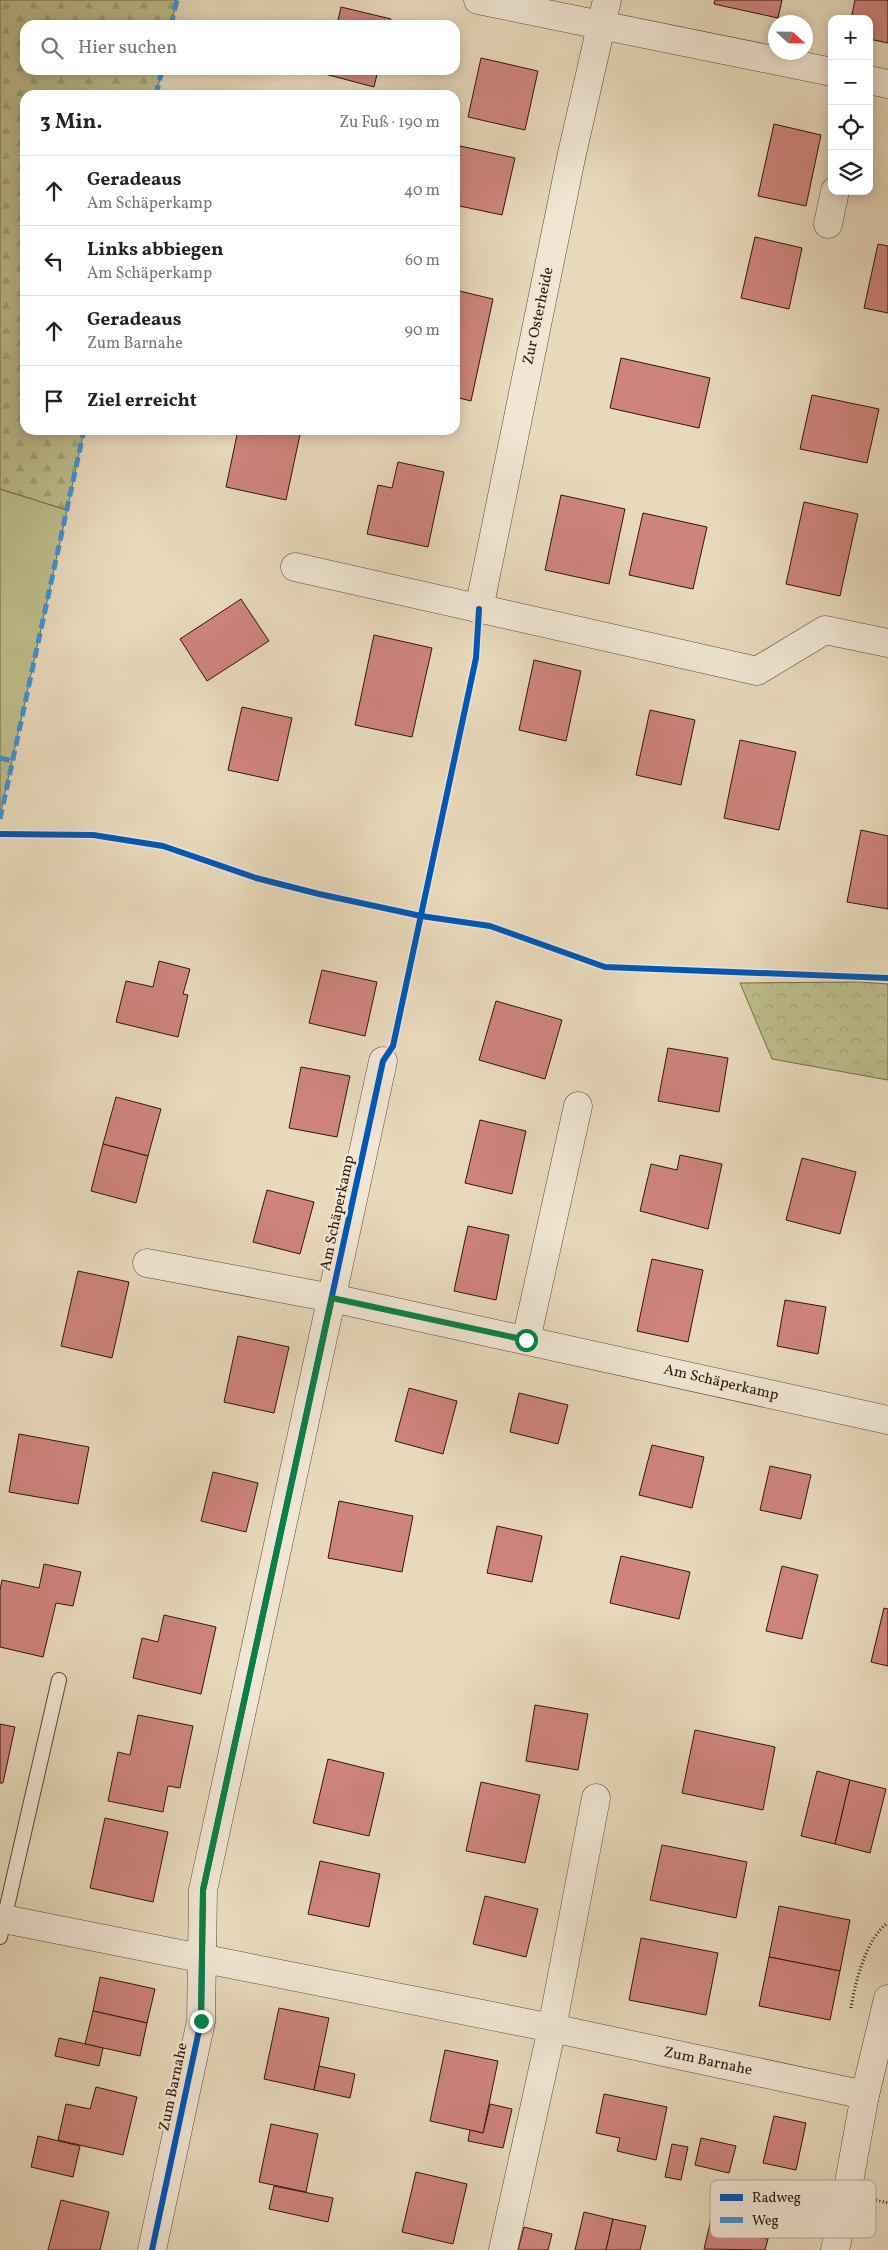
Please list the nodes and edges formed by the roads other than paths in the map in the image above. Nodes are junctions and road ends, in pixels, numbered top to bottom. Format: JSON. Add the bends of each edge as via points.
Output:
{"nodes":[{"id":1,"x":478,"y":0,"type":"edge"},
{"id":2,"x":604,"y":12,"type":"edge"},
{"id":3,"x":828,"y":71,"type":"edge"},
{"id":4,"x":873,"y":81,"type":"edge"},
{"id":5,"x":888,"y":84,"type":"edge"},
{"id":6,"x":834,"y":195,"type":"edge"},
{"id":7,"x":828,"y":224,"type":"dead end"},
{"id":8,"x":295,"y":567,"type":"dead end"},
{"id":9,"x":479,"y":608,"type":"junction"},
{"id":10,"x":888,"y":643,"type":"edge"},
{"id":11,"x":383,"y":1061,"type":"dead end"},
{"id":12,"x":578,"y":1106,"type":"dead end"},
{"id":13,"x":147,"y":1263,"type":"dead end"},
{"id":14,"x":332,"y":1298,"type":"junction"},
{"id":15,"x":526,"y":1340,"type":"junction"},
{"id":16,"x":888,"y":1420,"type":"edge"},
{"id":17,"x":272,"y":1576,"type":"joint"},
{"id":18,"x":59,"y":1680,"type":"dead end"},
{"id":19,"x":596,"y":1798,"type":"dead end"},
{"id":20,"x":2,"y":1928,"type":"edge"},
{"id":21,"x":201,"y":1957,"type":"junction"},
{"id":22,"x":888,"y":1999,"type":"edge"},
{"id":23,"x":552,"y":2028,"type":"junction"},
{"id":24,"x":865,"y":2095,"type":"junction"},
{"id":25,"x":849,"y":2180,"type":"edge"},
{"id":26,"x":152,"y":2250,"type":"edge"},
{"id":27,"x":503,"y":2250,"type":"edge"}],
"edges":[{"from":1,"to":2,"type":"street"},
{"from":2,"to":3,"type":"street"},
{"from":2,"to":9,"type":"street","name":"Zur Osterheide"},
{"from":4,"to":5,"type":"street"},
{"from":6,"to":7,"type":"street"},
{"from":8,"to":9,"type":"street"},
{"from":9,"to":10,"type":"street","via":[[757,671],[825,630]]},
{"from":11,"to":14,"type":"street","name":"Am Schäperkamp"},
{"from":12,"to":15,"type":"street"},
{"from":13,"to":14,"type":"street","name":"Am Schäperkamp"},
{"from":14,"to":15,"type":"street","name":"Am Schäperkamp"},
{"from":14,"to":17,"type":"street","name":"Am Schäperkamp"},
{"from":15,"to":16,"type":"street","name":"Am Schäperkamp"},
{"from":17,"to":21,"type":"street","name":"Zum Barnahe","via":[[203,1890]]},
{"from":18,"to":20,"type":"lane"},
{"from":19,"to":23,"type":"street"},
{"from":20,"to":21,"type":"street","name":"Zum Barnahe"},
{"from":21,"to":23,"type":"street","name":"Zum Barnahe"},
{"from":21,"to":26,"type":"street","name":"Zum Barnahe","via":[[201,2021]]},
{"from":22,"to":24,"type":"street"},
{"from":23,"to":24,"type":"street","name":"Zum Barnahe"},
{"from":23,"to":27,"type":"street"},
{"from":24,"to":25,"type":"street"}]}
